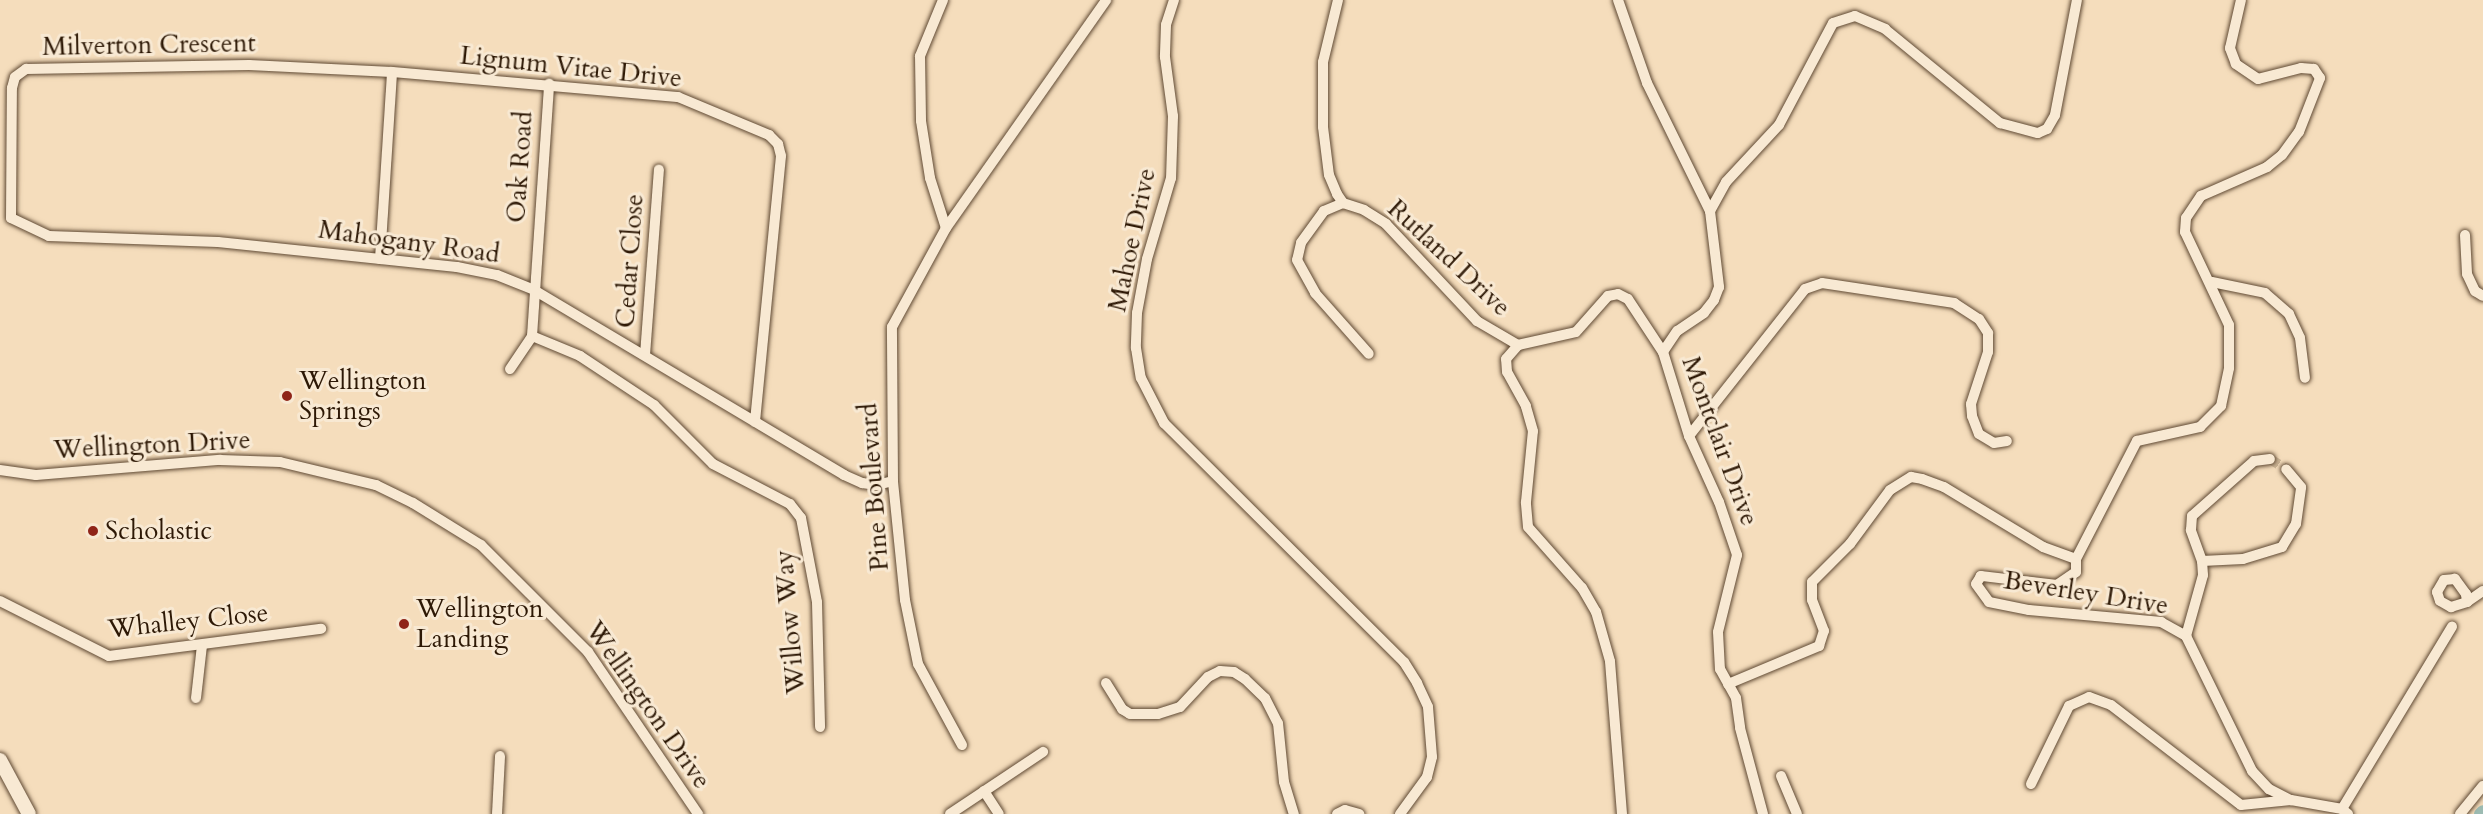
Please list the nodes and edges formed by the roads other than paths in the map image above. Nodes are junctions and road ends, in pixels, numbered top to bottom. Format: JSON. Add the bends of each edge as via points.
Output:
{"nodes":[{"id":1,"x":943,"y":0,"type":"edge"},
{"id":2,"x":1106,"y":0,"type":"edge"},
{"id":3,"x":1174,"y":0,"type":"edge"},
{"id":4,"x":1338,"y":0,"type":"edge"},
{"id":5,"x":1618,"y":0,"type":"edge"},
{"id":6,"x":2077,"y":0,"type":"edge"},
{"id":7,"x":2241,"y":0,"type":"edge"},
{"id":8,"x":392,"y":72,"type":"junction"},
{"id":9,"x":549,"y":84,"type":"junction"},
{"id":10,"x":659,"y":170,"type":"dead end"},
{"id":11,"x":1343,"y":203,"type":"junction"},
{"id":12,"x":1710,"y":211,"type":"junction"},
{"id":13,"x":5,"y":219,"type":"edge"},
{"id":14,"x":946,"y":228,"type":"junction"},
{"id":15,"x":2465,"y":235,"type":"dead end"},
{"id":16,"x":380,"y":259,"type":"junction"},
{"id":17,"x":2212,"y":282,"type":"junction"},
{"id":18,"x":534,"y":290,"type":"junction"},
{"id":19,"x":2483,"y":296,"type":"edge"},
{"id":20,"x":532,"y":336,"type":"junction"},
{"id":21,"x":1518,"y":345,"type":"junction"},
{"id":22,"x":1663,"y":352,"type":"junction"},
{"id":23,"x":1369,"y":354,"type":"dead end"},
{"id":24,"x":645,"y":355,"type":"junction"},
{"id":25,"x":510,"y":369,"type":"dead end"},
{"id":26,"x":2305,"y":378,"type":"dead end"},
{"id":27,"x":754,"y":422,"type":"junction"},
{"id":28,"x":1689,"y":436,"type":"junction"},
{"id":29,"x":2007,"y":441,"type":"dead end"},
{"id":30,"x":2270,"y":459,"type":"dead end"},
{"id":31,"x":0,"y":470,"type":"edge"},
{"id":32,"x":2286,"y":470,"type":"tunnel mouth"},
{"id":33,"x":893,"y":481,"type":"junction"},
{"id":34,"x":2076,"y":559,"type":"junction"},
{"id":35,"x":2202,"y":561,"type":"junction"},
{"id":36,"x":2483,"y":591,"type":"edge"},
{"id":37,"x":0,"y":601,"type":"edge"},
{"id":38,"x":2467,"y":602,"type":"dead end"},
{"id":39,"x":2452,"y":627,"type":"dead end"},
{"id":40,"x":321,"y":629,"type":"dead end"},
{"id":41,"x":2186,"y":636,"type":"junction"},
{"id":42,"x":202,"y":645,"type":"junction"},
{"id":43,"x":1106,"y":683,"type":"dead end"},
{"id":44,"x":1728,"y":684,"type":"junction"},
{"id":45,"x":195,"y":698,"type":"dead end"},
{"id":46,"x":820,"y":727,"type":"dead end"},
{"id":47,"x":962,"y":745,"type":"dead end"},
{"id":48,"x":1042,"y":752,"type":"dead end"},
{"id":49,"x":500,"y":756,"type":"dead end"},
{"id":50,"x":0,"y":760,"type":"edge"},
{"id":51,"x":1781,"y":776,"type":"dead end"},
{"id":52,"x":2031,"y":784,"type":"dead end"},
{"id":53,"x":2483,"y":786,"type":"edge"},
{"id":54,"x":984,"y":790,"type":"junction"},
{"id":55,"x":2291,"y":800,"type":"junction"},
{"id":56,"x":2238,"y":810,"type":"edge"},
{"id":57,"x":2345,"y":812,"type":"edge"},
{"id":58,"x":29,"y":814,"type":"edge"},
{"id":59,"x":497,"y":814,"type":"edge"},
{"id":60,"x":698,"y":814,"type":"edge"},
{"id":61,"x":950,"y":814,"type":"edge"},
{"id":62,"x":999,"y":814,"type":"edge"},
{"id":63,"x":1294,"y":814,"type":"edge"},
{"id":64,"x":1337,"y":814,"type":"edge"},
{"id":65,"x":1359,"y":814,"type":"edge"},
{"id":66,"x":1400,"y":814,"type":"edge"},
{"id":67,"x":1622,"y":814,"type":"edge"},
{"id":68,"x":1763,"y":814,"type":"edge"},
{"id":69,"x":1797,"y":814,"type":"edge"},
{"id":70,"x":2460,"y":814,"type":"edge"}],
"edges":[{"from":1,"to":14,"type":"street","via":[[920,56],[927,156]]},
{"from":2,"to":14,"type":"street","name":"Pine Boulevard"},
{"from":3,"to":66,"type":"street","name":"Mahoe Drive","via":[[1166,26],[1165,57],[1173,116],[1172,178],[1147,259],[1137,313],[1136,348],[1141,378],[1164,423],[1404,662],[1428,707],[1432,757],[1427,777]]},
{"from":4,"to":11,"type":"street","via":[[1323,62],[1323,127],[1329,175]]},
{"from":5,"to":12,"type":"street","name":"Montclair Drive","via":[[1647,83]]},
{"from":6,"to":12,"type":"street","via":[[2055,115],[2048,129],[2038,134],[2000,123],[1885,29],[1855,16],[1833,23],[1779,125],[1726,182]]},
{"from":7,"to":17,"type":"street","via":[[2230,48],[2236,63],[2258,79],[2301,68],[2314,69],[2320,78],[2300,132],[2282,155],[2267,167],[2201,196],[2192,205],[2185,232]]},
{"from":8,"to":9,"type":"street","name":"Lignum Vitae Drive"},
{"from":8,"to":13,"type":"street","name":"Milverton Crescent","via":[[249,65],[27,69],[15,76],[12,88]]},
{"from":8,"to":16,"type":"street"},
{"from":9,"to":18,"type":"street","name":"Oak Road"},
{"from":9,"to":27,"type":"street","name":"Lignum Vitae Drive","via":[[678,97],[769,135],[778,144],[781,156]]},
{"from":10,"to":24,"type":"street","name":"Cedar Close"},
{"from":11,"to":21,"type":"street","name":"Rutland Drive","via":[[1386,224],[1477,321]]},
{"from":11,"to":23,"type":"street","via":[[1324,211],[1300,243],[1297,260],[1315,293]]},
{"from":12,"to":22,"type":"street","name":"Montclair Drive","via":[[1719,287],[1704,313],[1677,331]]},
{"from":13,"to":16,"type":"street","name":"Mahogany Road","via":[[49,236],[218,242]]},
{"from":14,"to":33,"type":"street","name":"Pine Boulevard","via":[[892,327]]},
{"from":15,"to":19,"type":"street","via":[[2467,274],[2475,291]]},
{"from":16,"to":18,"type":"street","name":"Mahogany Road","via":[[497,275]]},
{"from":17,"to":26,"type":"street","via":[[2265,293],[2289,314],[2300,338]]},
{"from":17,"to":34,"type":"street","via":[[2230,335],[2221,406],[2200,427],[2137,441]]},
{"from":18,"to":20,"type":"street"},
{"from":18,"to":24,"type":"street","name":"Mahogany Road"},
{"from":20,"to":25,"type":"street"},
{"from":20,"to":46,"type":"street","name":"Willow Way","via":[[580,356],[654,405],[713,464],[790,504],[801,518],[817,602]]},
{"from":21,"to":22,"type":"street","via":[[1570,335],[1608,296],[1618,294],[1628,299]]},
{"from":21,"to":67,"type":"street","via":[[1506,359],[1507,372],[1526,406],[1533,431],[1526,502],[1528,527],[1582,588],[1596,612],[1610,661]]},
{"from":22,"to":28,"type":"street","name":"Montclair Drive"},
{"from":24,"to":27,"type":"street","name":"Mahogany Road"},
{"from":27,"to":33,"type":"street","name":"Mahogany Road","via":[[862,483]]},
{"from":28,"to":29,"type":"street","via":[[1805,290],[1822,283],[1954,303],[1979,319],[1988,333],[1988,352],[1971,404],[1972,416],[1979,434],[1994,443]]},
{"from":28,"to":44,"type":"street","name":"Montclair Drive","via":[[1719,502],[1737,555],[1718,632],[1720,669]]},
{"from":30,"to":35,"type":"street","via":[[2254,461],[2192,516],[2191,530]]},
{"from":31,"to":60,"type":"street","name":"Wellington Drive","via":[[36,475],[220,459],[280,462],[376,485],[413,503],[482,545],[588,652]]},
{"from":32,"to":35,"type":"street","via":[[2301,487],[2296,524],[2282,547],[2243,559]]},
{"from":33,"to":47,"type":"street","name":"Pine Boulevard","via":[[905,600],[918,664]]},
{"from":34,"to":41,"type":"street","name":"Beverley Drive","via":[[2076,572],[2057,585],[1984,575],[1976,584],[1989,602],[2001,605],[2161,622]]},
{"from":34,"to":44,"type":"street","name":"Beverley Drive","via":[[2043,547],[1944,487],[1911,477],[1890,490],[1850,544],[1812,582],[1812,600],[1824,631],[1819,646]]},
{"from":35,"to":41,"type":"street","via":[[2203,574]]},
{"from":36,"to":38,"type":"street"},
{"from":37,"to":42,"type":"street","name":"Whalley Close","via":[[9,602],[100,654]]},
{"from":39,"to":57,"type":"street"},
{"from":40,"to":42,"type":"street","name":"Whalley Close"},
{"from":41,"to":55,"type":"street","name":"Beverley Drive","via":[[2252,771],[2269,789]]},
{"from":42,"to":45,"type":"street"},
{"from":43,"to":63,"type":"street","via":[[1122,709],[1130,714],[1158,714],[1180,707],[1208,677],[1220,671],[1234,672],[1245,679],[1265,698],[1278,723],[1284,782]]},
{"from":44,"to":68,"type":"street","name":"Montclair Drive","via":[[1736,698]]},
{"from":48,"to":54,"type":"street"},
{"from":49,"to":59,"type":"street"},
{"from":50,"to":58,"type":"street"},
{"from":51,"to":69,"type":"street"},
{"from":52,"to":56,"type":"street","via":[[2069,706],[2089,697],[2111,705]]},
{"from":53,"to":70,"type":"street"},
{"from":54,"to":61,"type":"street"},
{"from":54,"to":62,"type":"street"},
{"from":55,"to":56,"type":"street"},
{"from":55,"to":57,"type":"street"},
{"from":64,"to":65,"type":"street","via":[[1345,810]]}]}
